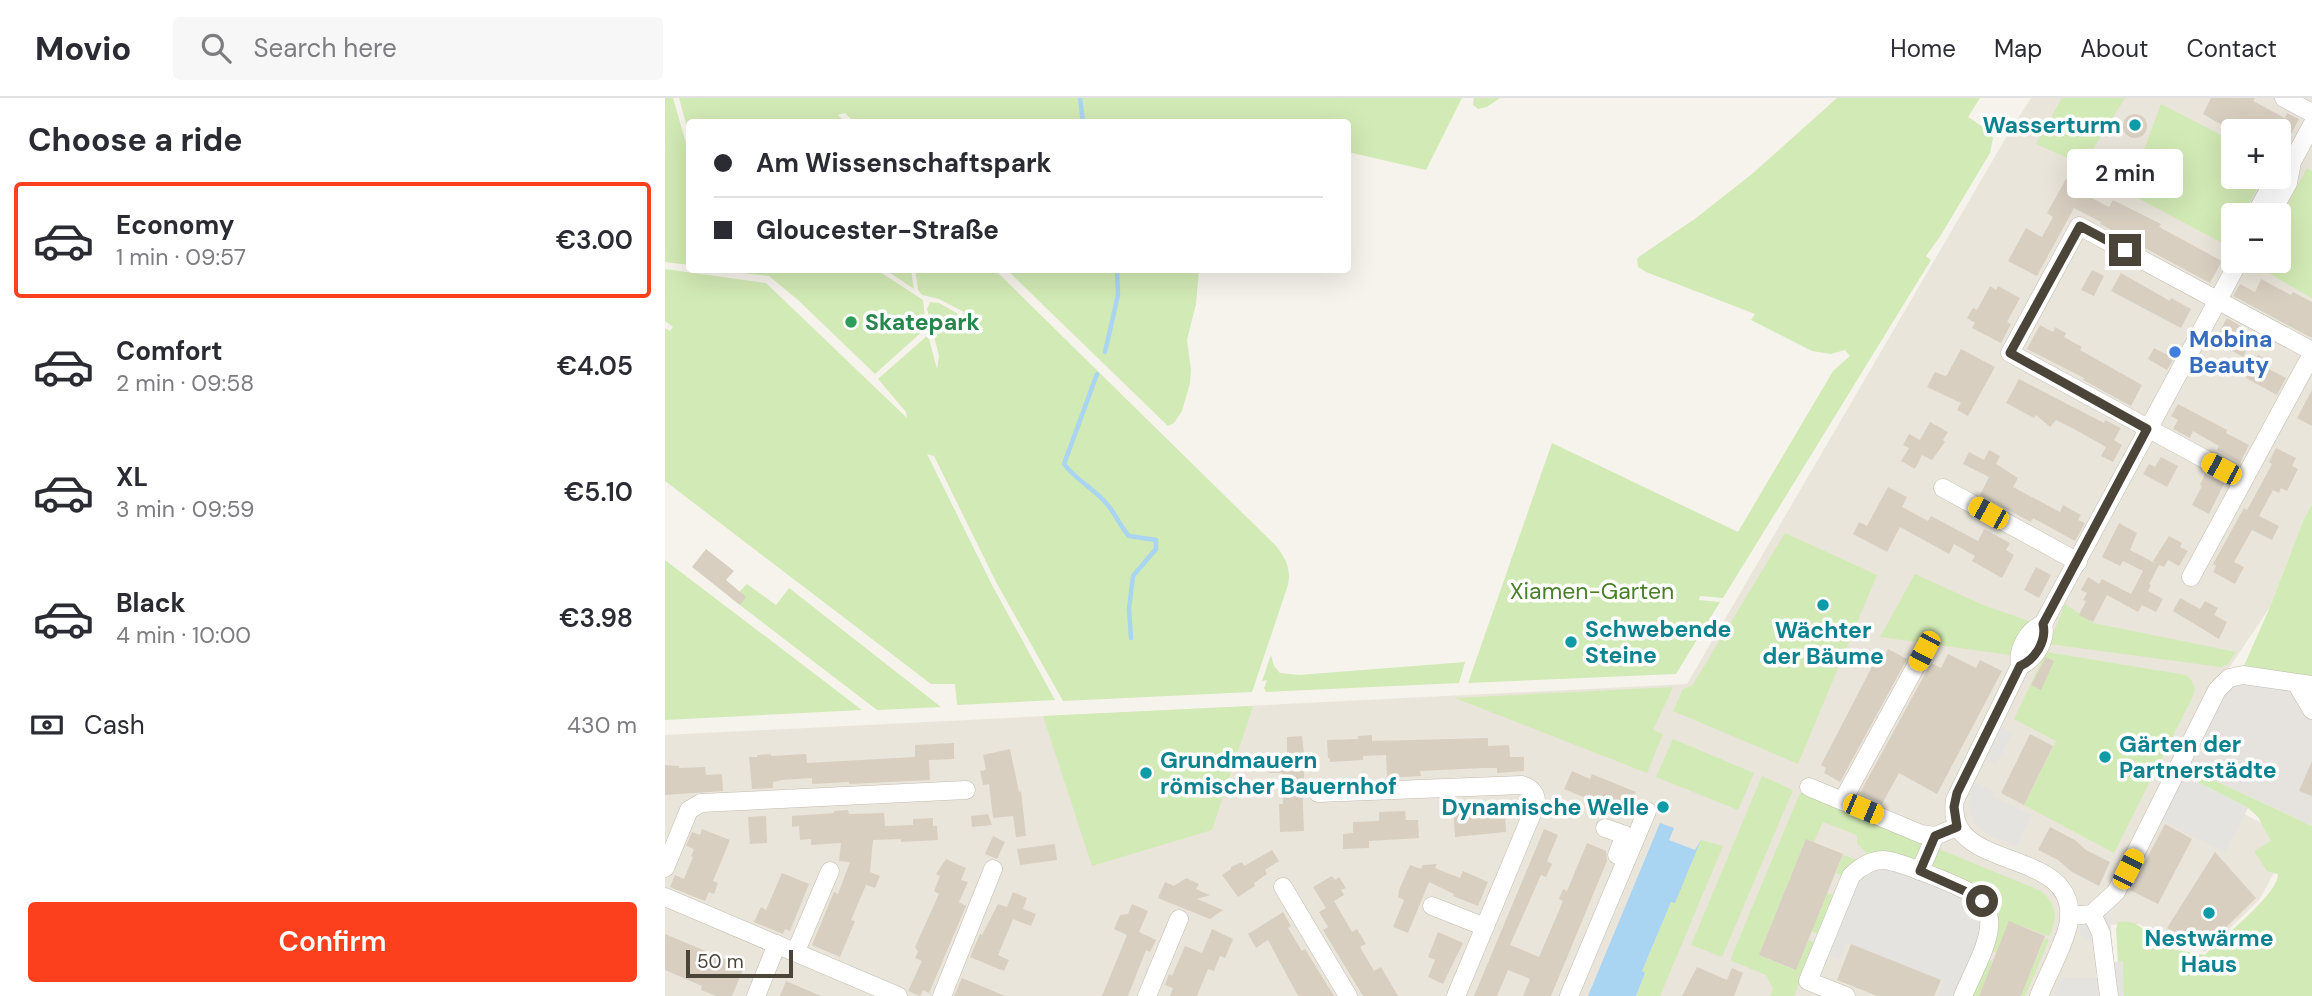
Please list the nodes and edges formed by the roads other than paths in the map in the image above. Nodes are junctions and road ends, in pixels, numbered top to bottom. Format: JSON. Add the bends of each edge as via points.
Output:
{"nodes":[{"id":1,"x":2284,"y":98,"type":"edge"},
{"id":2,"x":2312,"y":113,"type":"edge"},
{"id":3,"x":2312,"y":125,"type":"edge"},
{"id":4,"x":2291,"y":157,"type":"edge"},
{"id":5,"x":2232,"y":273,"type":"edge"},
{"id":6,"x":2217,"y":299,"type":"junction"},
{"id":7,"x":2312,"y":353,"type":"edge"},
{"id":8,"x":2147,"y":429,"type":"junction"},
{"id":9,"x":2243,"y":480,"type":"junction"},
{"id":10,"x":1943,"y":488,"type":"dead end"},
{"id":11,"x":2078,"y":562,"type":"junction"},
{"id":12,"x":2191,"y":577,"type":"dead end"},
{"id":13,"x":1924,"y":651,"type":"dead end"},
{"id":14,"x":2304,"y":684,"type":"edge"},
{"id":15,"x":2312,"y":710,"type":"edge"},
{"id":16,"x":1809,"y":787,"type":"dead end"},
{"id":17,"x":966,"y":790,"type":"dead end"},
{"id":18,"x":1318,"y":793,"type":"dead end"},
{"id":19,"x":1843,"y":800,"type":"junction"},
{"id":20,"x":1647,"y":811,"type":"dead end"},
{"id":21,"x":1957,"y":827,"type":"junction"},
{"id":22,"x":1605,"y":828,"type":"dead end"},
{"id":23,"x":1935,"y":836,"type":"junction"},
{"id":24,"x":665,"y":868,"type":"edge"},
{"id":25,"x":993,"y":869,"type":"dead end"},
{"id":26,"x":830,"y":871,"type":"dead end"},
{"id":27,"x":1920,"y":871,"type":"junction"},
{"id":28,"x":1283,"y":887,"type":"dead end"},
{"id":29,"x":665,"y":897,"type":"edge"},
{"id":30,"x":1432,"y":906,"type":"dead end"},
{"id":31,"x":2092,"y":914,"type":"junction"},
{"id":32,"x":2069,"y":916,"type":"junction"},
{"id":33,"x":1179,"y":919,"type":"dead end"},
{"id":34,"x":1485,"y":927,"type":"junction"},
{"id":35,"x":777,"y":944,"type":"junction"},
{"id":36,"x":796,"y":951,"type":"junction"},
{"id":37,"x":1805,"y":988,"type":"edge"},
{"id":38,"x":756,"y":996,"type":"edge"},
{"id":39,"x":898,"y":996,"type":"edge"},
{"id":40,"x":942,"y":996,"type":"edge"},
{"id":41,"x":1147,"y":996,"type":"edge"},
{"id":42,"x":1349,"y":996,"type":"edge"},
{"id":43,"x":1456,"y":996,"type":"edge"},
{"id":44,"x":1560,"y":996,"type":"edge"},
{"id":45,"x":1569,"y":996,"type":"edge"},
{"id":46,"x":1846,"y":996,"type":"edge"},
{"id":47,"x":1963,"y":996,"type":"edge"},
{"id":48,"x":2039,"y":996,"type":"edge"},
{"id":49,"x":2109,"y":996,"type":"edge"}],
"edges":[{"from":1,"to":2,"type":"street"},
{"from":3,"to":4,"type":"street"},
{"from":5,"to":6,"type":"street"},
{"from":6,"to":7,"type":"street"},
{"from":6,"to":8,"type":"street"},
{"from":6,"to":8,"type":"street","via":[[2080,226],[2010,353]]},
{"from":7,"to":9,"type":"street"},
{"from":8,"to":9,"type":"street"},
{"from":8,"to":11,"type":"street"},
{"from":9,"to":12,"type":"street"},
{"from":10,"to":11,"type":"street"},
{"from":11,"to":21,"type":"street","via":[[2043,624],[2025,640],[2020,666],[1957,793]]},
{"from":13,"to":19,"type":"street"},
{"from":14,"to":15,"type":"street"},
{"from":14,"to":31,"type":"street","via":[[2243,675],[2229,678],[2217,690],[2167,800],[2116,892]]},
{"from":16,"to":19,"type":"street"},
{"from":17,"to":24,"type":"street","via":[[701,803],[689,810]]},
{"from":18,"to":34,"type":"street","via":[[1522,785],[1533,792],[1537,799]]},
{"from":19,"to":23,"type":"street"},
{"from":20,"to":45,"type":"street"},
{"from":21,"to":23,"type":"street"},
{"from":21,"to":32,"type":"street","via":[[1983,848],[2048,876],[2063,892]]},
{"from":22,"to":44,"type":"street","via":[[1625,835]]},
{"from":23,"to":27,"type":"street"},
{"from":25,"to":40,"type":"street"},
{"from":26,"to":36,"type":"street"},
{"from":27,"to":37,"type":"street","via":[[1886,860],[1855,872]]},
{"from":27,"to":47,"type":"street","via":[[1984,903],[1989,934]]},
{"from":28,"to":42,"type":"street"},
{"from":29,"to":35,"type":"street"},
{"from":30,"to":34,"type":"street"},
{"from":31,"to":32,"type":"street"},
{"from":31,"to":49,"type":"street","via":[[2101,933]]},
{"from":32,"to":48,"type":"street"},
{"from":33,"to":41,"type":"street"},
{"from":34,"to":43,"type":"street"},
{"from":35,"to":36,"type":"street"},
{"from":35,"to":38,"type":"street"},
{"from":36,"to":39,"type":"street"},
{"from":37,"to":46,"type":"street"}]}
